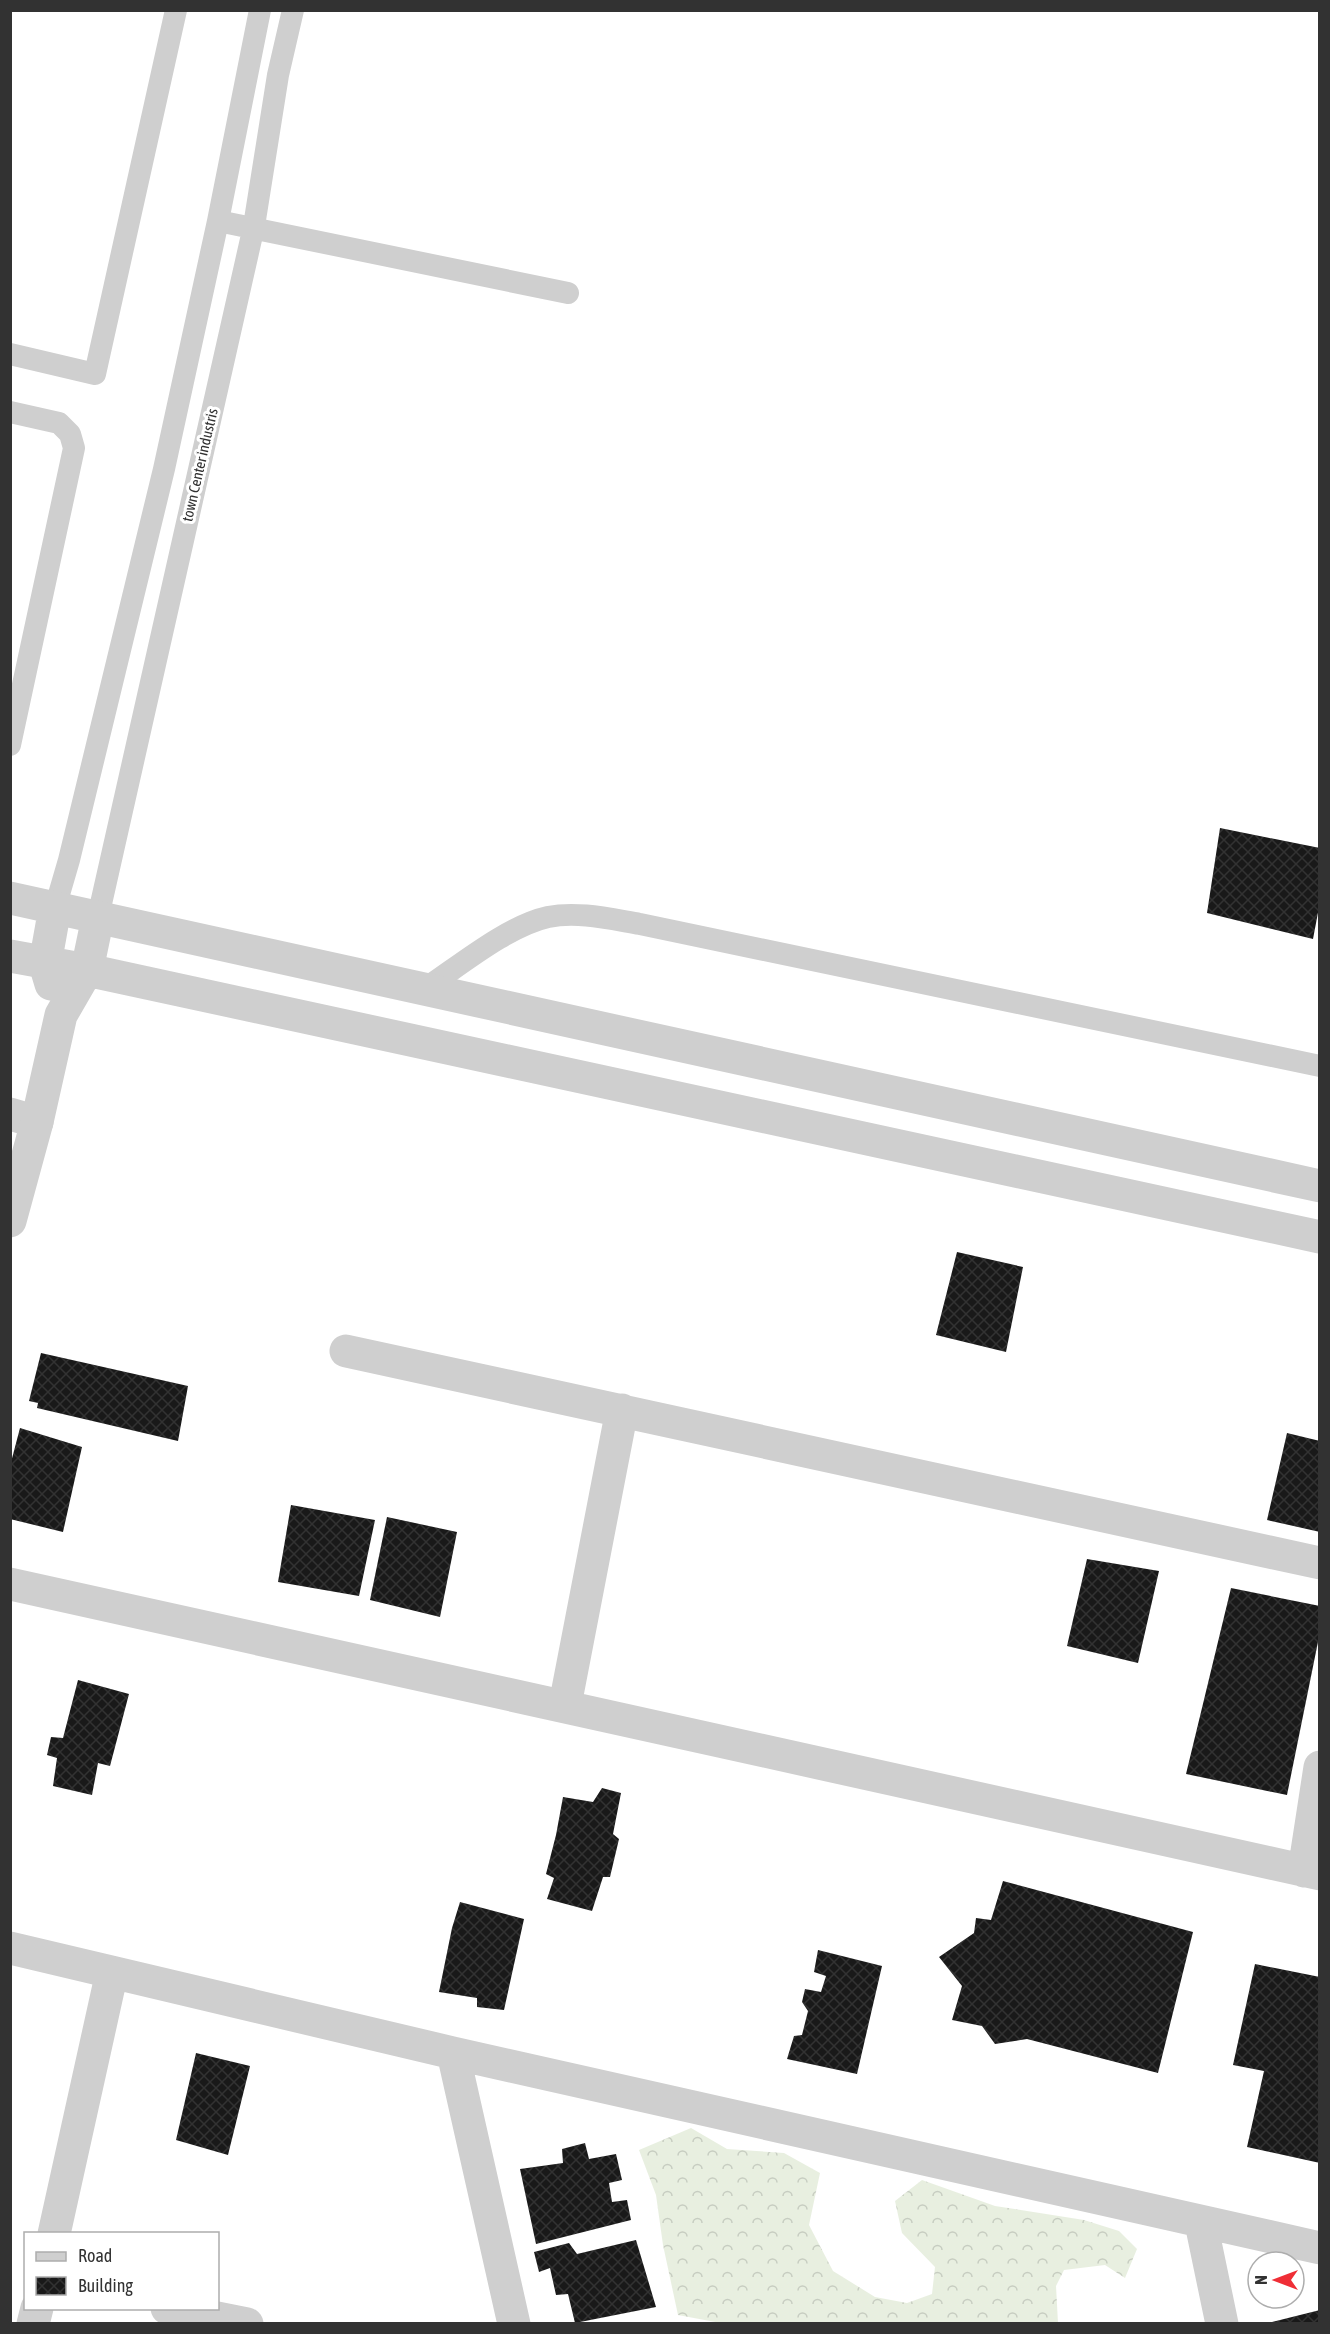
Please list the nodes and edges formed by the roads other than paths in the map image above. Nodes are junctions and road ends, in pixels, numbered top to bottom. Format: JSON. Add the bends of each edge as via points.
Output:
{"nodes":[{"id":1,"x":176,"y":10,"type":"edge"},
{"id":2,"x":260,"y":10,"type":"edge"},
{"id":3,"x":293,"y":10,"type":"edge"},
{"id":4,"x":248,"y":68,"type":"junction"},
{"id":5,"x":278,"y":75,"type":"junction"},
{"id":6,"x":218,"y":220,"type":"junction"},
{"id":7,"x":254,"y":226,"type":"junction"},
{"id":8,"x":568,"y":293,"type":"dead end"},
{"id":9,"x":10,"y":354,"type":"edge"},
{"id":10,"x":10,"y":412,"type":"edge"},
{"id":11,"x":116,"y":669,"type":"junction"},
{"id":12,"x":152,"y":676,"type":"junction"},
{"id":13,"x":10,"y":745,"type":"edge"},
{"id":14,"x":10,"y":898,"type":"edge"},
{"id":15,"x":55,"y":908,"type":"junction"},
{"id":16,"x":98,"y":917,"type":"junction"},
{"id":17,"x":10,"y":956,"type":"edge"},
{"id":18,"x":45,"y":964,"type":"junction"},
{"id":19,"x":87,"y":970,"type":"junction"},
{"id":20,"x":423,"y":990,"type":"junction"},
{"id":21,"x":61,"y":1015,"type":"junction"},
{"id":22,"x":1320,"y":1066,"type":"edge"},
{"id":23,"x":24,"y":1118,"type":"edge"},
{"id":24,"x":1320,"y":1186,"type":"edge"},
{"id":25,"x":10,"y":1221,"type":"edge"},
{"id":26,"x":1320,"y":1237,"type":"edge"},
{"id":27,"x":346,"y":1351,"type":"dead end"},
{"id":28,"x":622,"y":1410,"type":"junction"},
{"id":29,"x":1320,"y":1563,"type":"edge"},
{"id":30,"x":10,"y":1584,"type":"edge"},
{"id":31,"x":565,"y":1705,"type":"junction"},
{"id":32,"x":1320,"y":1767,"type":"edge"},
{"id":33,"x":1312,"y":1872,"type":"edge"},
{"id":34,"x":10,"y":1948,"type":"edge"},
{"id":35,"x":112,"y":1972,"type":"junction"},
{"id":36,"x":453,"y":2053,"type":"junction"},
{"id":37,"x":1202,"y":2223,"type":"junction"},
{"id":38,"x":54,"y":2232,"type":"edge"},
{"id":39,"x":1320,"y":2248,"type":"edge"},
{"id":40,"x":177,"y":2310,"type":"edge"},
{"id":41,"x":247,"y":2324,"type":"edge"},
{"id":42,"x":514,"y":2324,"type":"edge"},
{"id":43,"x":1222,"y":2324,"type":"edge"}],
"edges":[{"from":1,"to":9,"type":"lane","via":[[95,374]]},
{"from":2,"to":4,"type":"lane"},
{"from":3,"to":5,"type":"lane","name":"town Center industris"},
{"from":4,"to":5,"type":"lane"},
{"from":4,"to":6,"type":"lane"},
{"from":5,"to":7,"type":"lane","name":"town Center industris"},
{"from":6,"to":7,"type":"lane"},
{"from":6,"to":11,"type":"lane"},
{"from":7,"to":8,"type":"lane"},
{"from":7,"to":12,"type":"lane","name":"town Center industris"},
{"from":10,"to":13,"type":"lane","via":[[59,423],[70,434],[74,448]]},
{"from":11,"to":12,"type":"lane"},
{"from":11,"to":15,"type":"lane"},
{"from":12,"to":16,"type":"lane","name":"town Center industris"},
{"from":14,"to":15,"type":"street"},
{"from":15,"to":16,"type":"street"},
{"from":15,"to":18,"type":"street"},
{"from":16,"to":19,"type":"street"},
{"from":16,"to":20,"type":"street"},
{"from":17,"to":18,"type":"street"},
{"from":18,"to":19,"type":"street"},
{"from":18,"to":21,"type":"street"},
{"from":19,"to":21,"type":"street"},
{"from":19,"to":26,"type":"street"},
{"from":20,"to":22,"type":"lane","via":[[508,933],[548,917],[591,916]]},
{"from":20,"to":24,"type":"street"},
{"from":21,"to":23,"type":"street"},
{"from":23,"to":25,"type":"street"},
{"from":27,"to":28,"type":"street"},
{"from":28,"to":29,"type":"street"},
{"from":28,"to":31,"type":"street"},
{"from":30,"to":31,"type":"street"},
{"from":31,"to":33,"type":"street"},
{"from":32,"to":33,"type":"street"},
{"from":34,"to":35,"type":"street"},
{"from":35,"to":36,"type":"street"},
{"from":35,"to":38,"type":"street"},
{"from":36,"to":37,"type":"street"},
{"from":36,"to":42,"type":"street"},
{"from":37,"to":39,"type":"street"},
{"from":37,"to":43,"type":"street"},
{"from":40,"to":41,"type":"street"}]}
